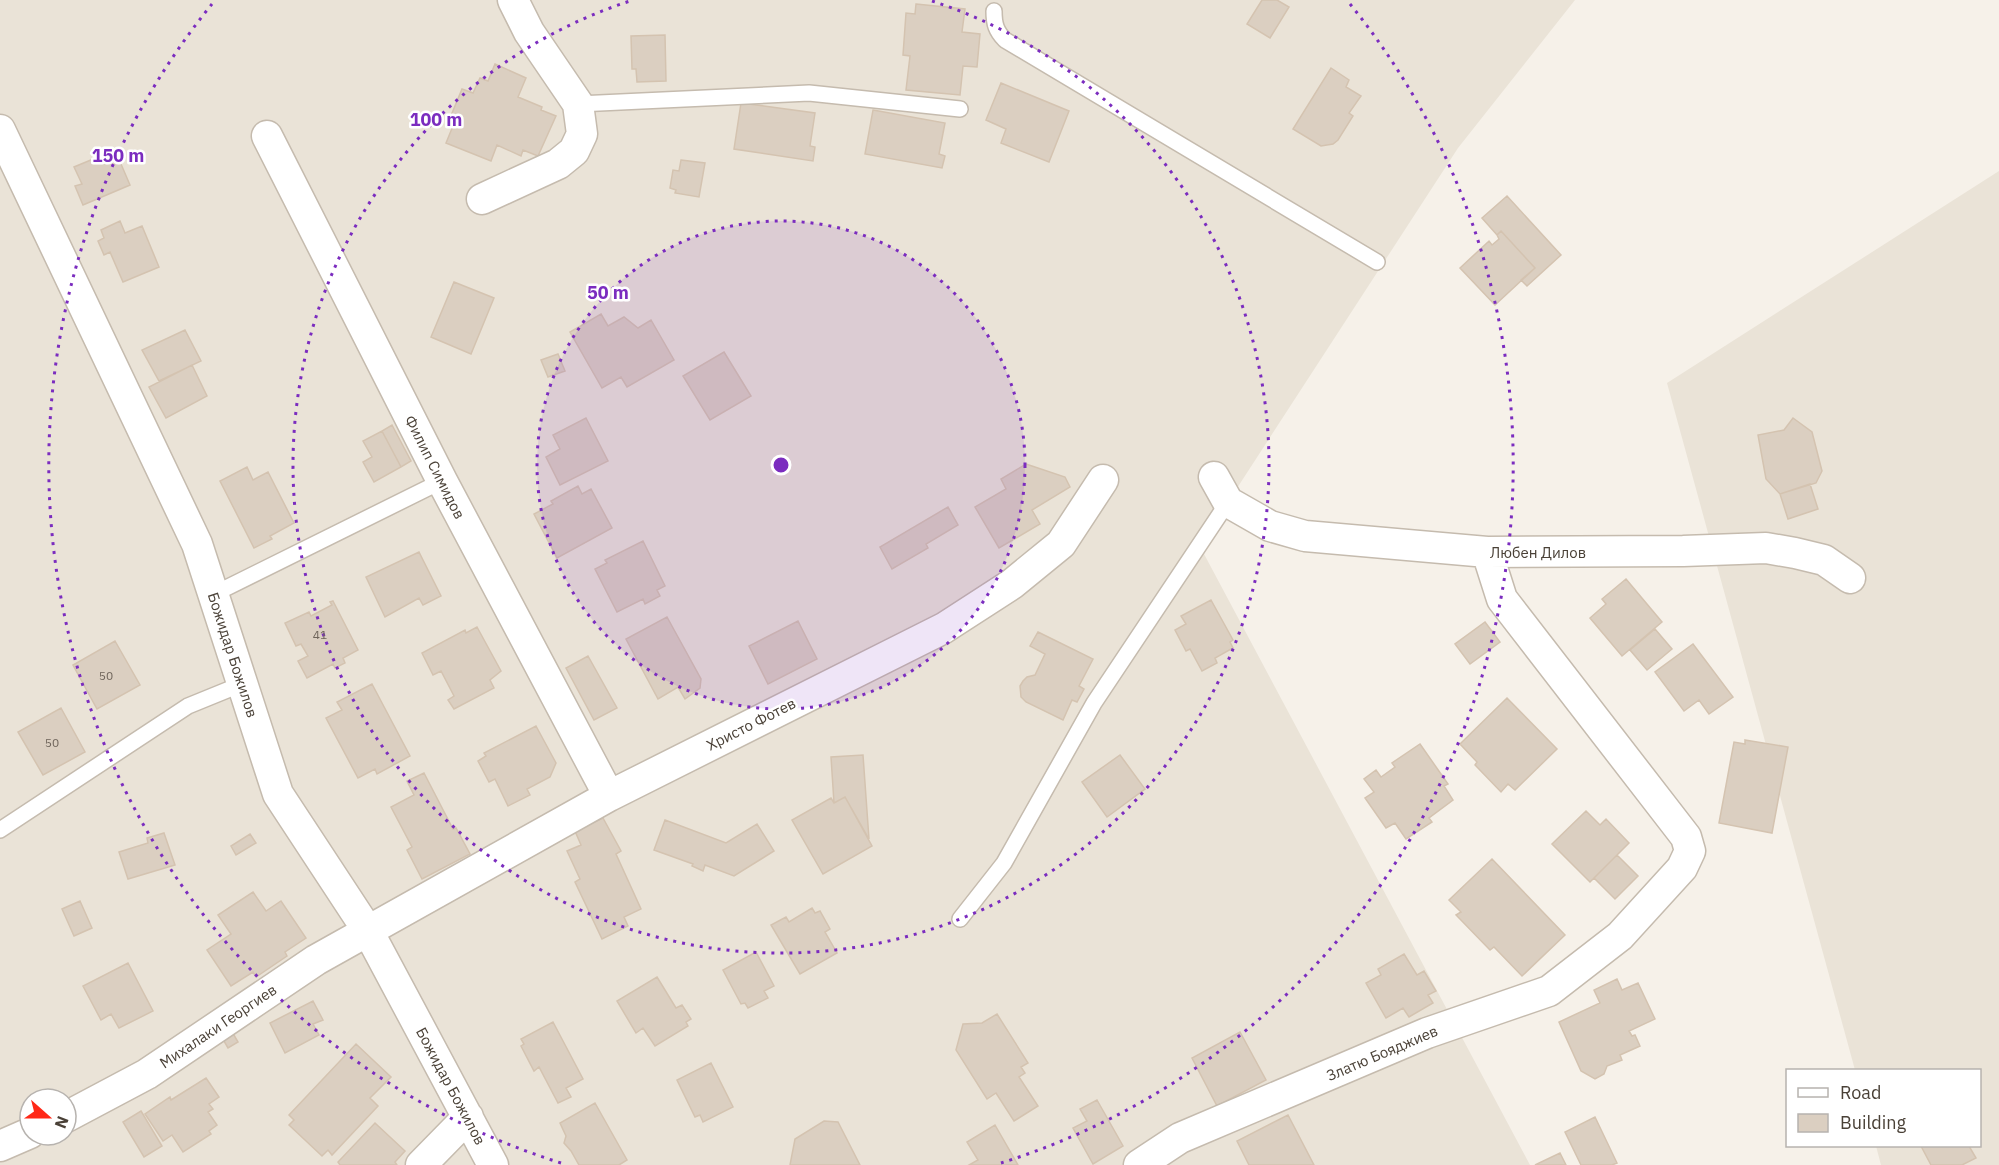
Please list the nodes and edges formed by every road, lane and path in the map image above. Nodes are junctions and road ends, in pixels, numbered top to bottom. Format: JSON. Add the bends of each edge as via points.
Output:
{"nodes":[{"id":1,"x":513,"y":0,"type":"edge"},
{"id":2,"x":994,"y":10,"type":"dead end"},
{"id":3,"x":578,"y":104,"type":"junction"},
{"id":4,"x":960,"y":109,"type":"dead end"},
{"id":5,"x":0,"y":130,"type":"edge"},
{"id":6,"x":267,"y":136,"type":"dead end"},
{"id":7,"x":482,"y":199,"type":"dead end"},
{"id":8,"x":1377,"y":262,"type":"dead end"},
{"id":9,"x":1104,"y":480,"type":"dead end"},
{"id":10,"x":442,"y":481,"type":"junction"},
{"id":11,"x":1221,"y":490,"type":"joint"},
{"id":12,"x":1487,"y":552,"type":"junction"},
{"id":13,"x":1850,"y":578,"type":"dead end"},
{"id":14,"x":214,"y":594,"type":"junction"},
{"id":15,"x":242,"y":684,"type":"junction"},
{"id":16,"x":609,"y":796,"type":"junction"},
{"id":17,"x":0,"y":830,"type":"edge"},
{"id":18,"x":960,"y":919,"type":"dead end"},
{"id":19,"x":368,"y":931,"type":"junction"},
{"id":20,"x":78,"y":1112,"type":"edge"},
{"id":21,"x":468,"y":1117,"type":"junction"},
{"id":22,"x":18,"y":1138,"type":"edge"},
{"id":23,"x":0,"y":1146,"type":"edge"},
{"id":24,"x":421,"y":1165,"type":"edge"},
{"id":25,"x":493,"y":1165,"type":"edge"},
{"id":26,"x":1139,"y":1165,"type":"edge"}],
"edges":[{"from":1,"to":3,"type":"street","via":[[529,32]]},
{"from":2,"to":8,"type":"lane","via":[[997,32],[1005,40]]},
{"from":3,"to":4,"type":"lane","via":[[809,93]]},
{"from":3,"to":7,"type":"street","via":[[582,134],[574,151],[558,164]]},
{"from":5,"to":14,"type":"street","name":"Божидар Божилов","via":[[197,544]]},
{"from":6,"to":10,"type":"street","name":"Филип Симидов"},
{"from":9,"to":16,"type":"street","name":"Христо Фотев","via":[[1061,544],[1012,584],[944,628]]},
{"from":10,"to":14,"type":"lane"},
{"from":10,"to":16,"type":"street","name":"Филип Симидов"},
{"from":11,"to":12,"type":"street","name":"Любен Дилов","via":[[1270,525],[1305,536]]},
{"from":11,"to":18,"type":"lane","via":[[1004,862]]},
{"from":12,"to":13,"type":"street","name":"Любен Дилов","via":[[1766,548],[1824,560]]},
{"from":12,"to":26,"type":"street","name":"Златю Бояджиев","via":[[1502,598],[1686,837],[1690,851],[1682,868],[1620,936],[1549,991],[1416,1038],[1180,1138]]},
{"from":14,"to":15,"type":"street","name":"Божидар Божилов"},
{"from":15,"to":17,"type":"lane","via":[[188,706]]},
{"from":15,"to":19,"type":"street","name":"Божидар Божилов","via":[[278,794]]},
{"from":16,"to":19,"type":"street","name":"Христо Фотев"},
{"from":19,"to":20,"type":"street","name":"Михалаки Георгиев","via":[[316,960],[147,1074]]},
{"from":19,"to":21,"type":"street","name":"Божидар Божилов"},
{"from":21,"to":24,"type":"street"},
{"from":21,"to":25,"type":"street","name":"Божидар Божилов"},
{"from":22,"to":23,"type":"street"}]}
